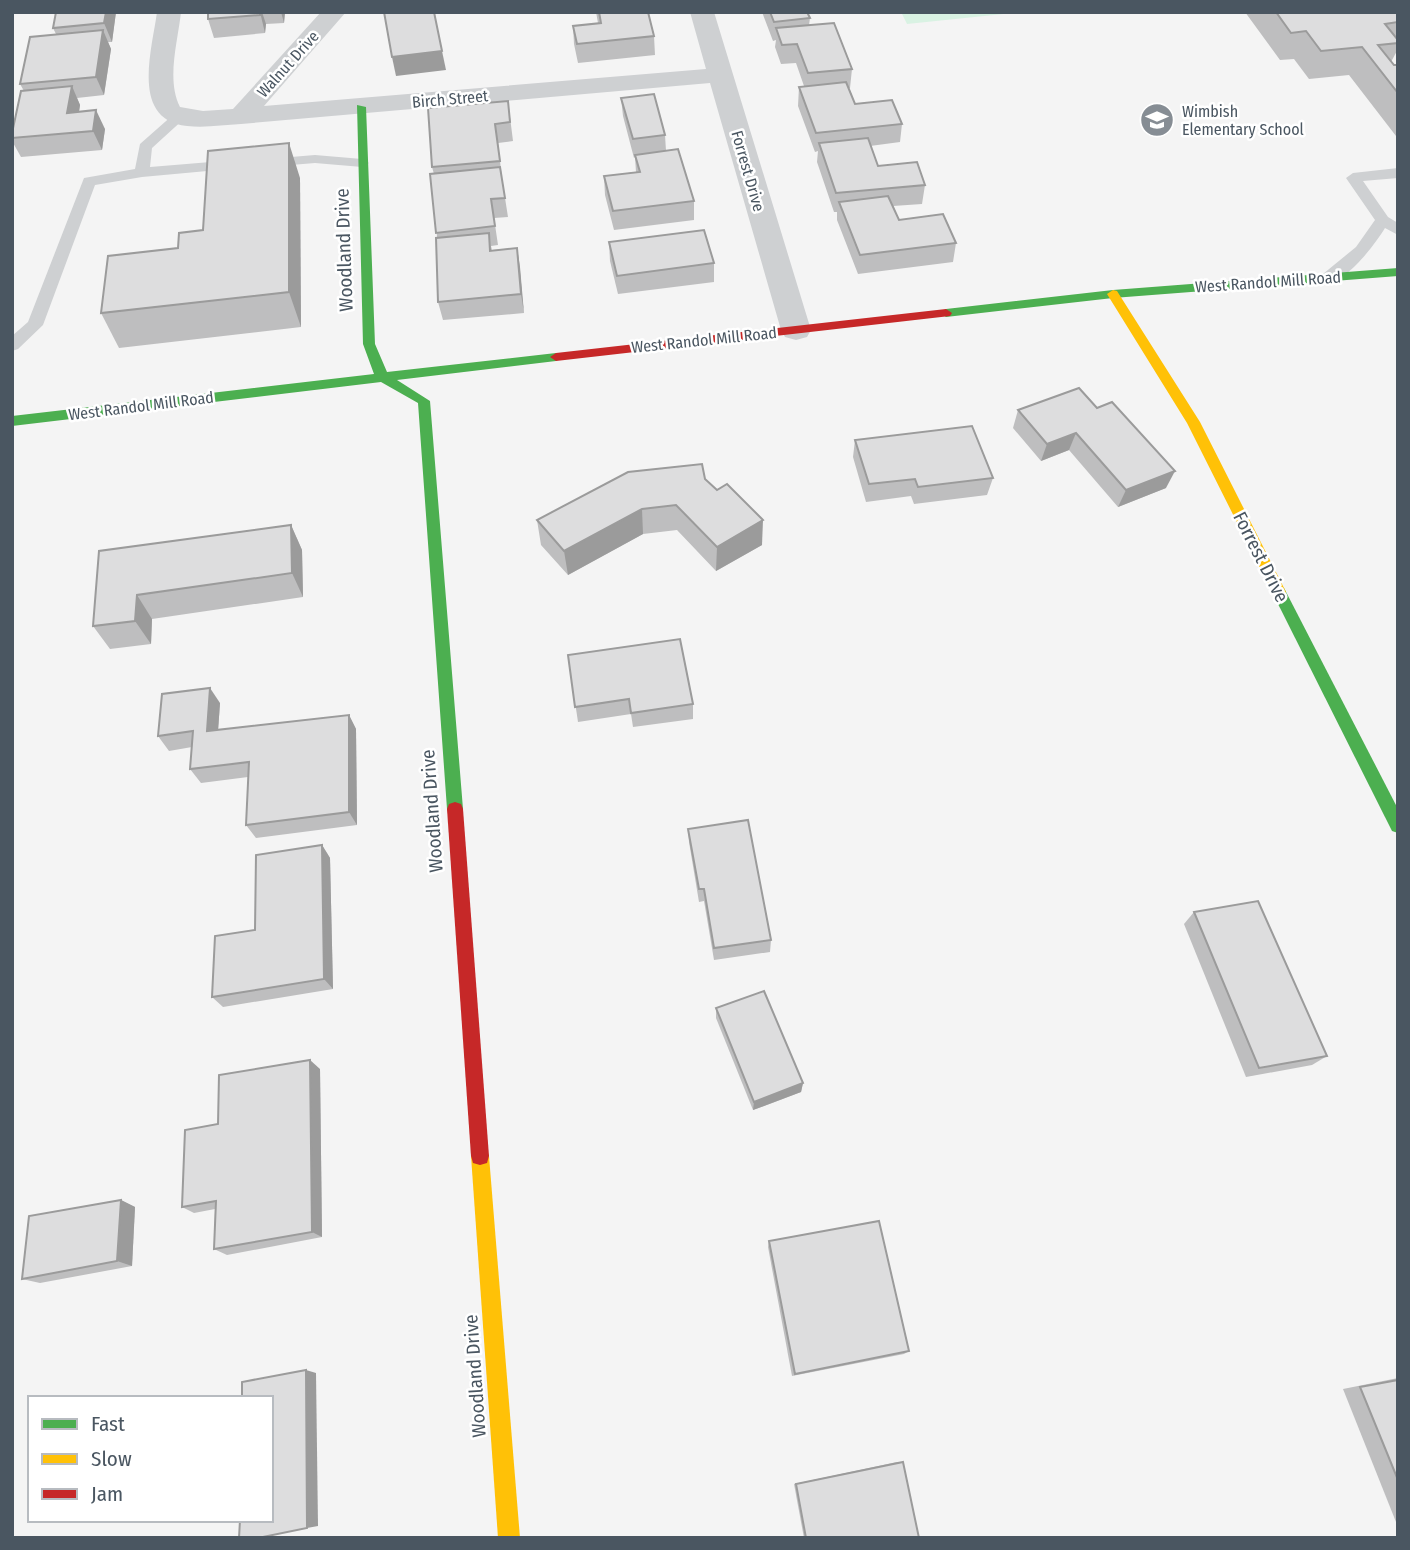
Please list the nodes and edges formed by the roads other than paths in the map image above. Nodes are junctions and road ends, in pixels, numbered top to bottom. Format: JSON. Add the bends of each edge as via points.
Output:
{"nodes":[{"id":1,"x":169,"y":12,"type":"edge"},
{"id":2,"x":334,"y":12,"type":"edge"},
{"id":3,"x":702,"y":12,"type":"edge"},
{"id":4,"x":720,"y":75,"type":"junction"},
{"id":5,"x":361,"y":107,"type":"junction"},
{"id":6,"x":241,"y":116,"type":"junction"},
{"id":7,"x":179,"y":117,"type":"junction"},
{"id":8,"x":362,"y":163,"type":"junction"},
{"id":9,"x":142,"y":172,"type":"junction"},
{"id":10,"x":1398,"y":173,"type":"edge"},
{"id":11,"x":1383,"y":220,"type":"junction"},
{"id":12,"x":1398,"y":230,"type":"edge"},
{"id":13,"x":1398,"y":272,"type":"edge"},
{"id":14,"x":1329,"y":278,"type":"junction"},
{"id":15,"x":1114,"y":294,"type":"junction"},
{"id":16,"x":796,"y":330,"type":"junction"},
{"id":17,"x":12,"y":345,"type":"edge"},
{"id":18,"x":382,"y":377,"type":"junction"},
{"id":19,"x":12,"y":421,"type":"edge"},
{"id":20,"x":1398,"y":826,"type":"edge"},
{"id":21,"x":509,"y":1538,"type":"edge"}],
"edges":[{"from":1,"to":7,"type":"street","via":[[160,90],[169,111]]},
{"from":2,"to":6,"type":"street","name":"Walnut Drive"},
{"from":3,"to":4,"type":"street","name":"Forrest Drive"},
{"from":4,"to":5,"type":"street","name":"Birch Street"},
{"from":4,"to":16,"type":"street","name":"Forrest Drive"},
{"from":5,"to":6,"type":"street","name":"Birch Street"},
{"from":5,"to":8,"type":"street","name":"Woodland Drive"},
{"from":6,"to":7,"type":"street","name":"Birch Street"},
{"from":7,"to":9,"type":"lane","via":[[145,147]]},
{"from":8,"to":9,"type":"lane","via":[[315,159]]},
{"from":8,"to":18,"type":"street","name":"Woodland Drive","via":[[369,344]]},
{"from":9,"to":17,"type":"lane","via":[[89,181],[35,325]]},
{"from":10,"to":11,"type":"lane","via":[[1353,178]]},
{"from":11,"to":12,"type":"lane"},
{"from":11,"to":14,"type":"lane","via":[[1362,251]]},
{"from":13,"to":14,"type":"street","name":"West Randol Mill Road"},
{"from":14,"to":15,"type":"street","name":"West Randol Mill Road"},
{"from":15,"to":16,"type":"street","name":"West Randol Mill Road"},
{"from":15,"to":20,"type":"street","name":"Forrest Drive","via":[[1193,422]]},
{"from":16,"to":18,"type":"street","name":"West Randol Mill Road"},
{"from":18,"to":19,"type":"street","name":"West Randol Mill Road"},
{"from":18,"to":21,"type":"street","name":"Woodland Drive","via":[[424,401]]}]}
